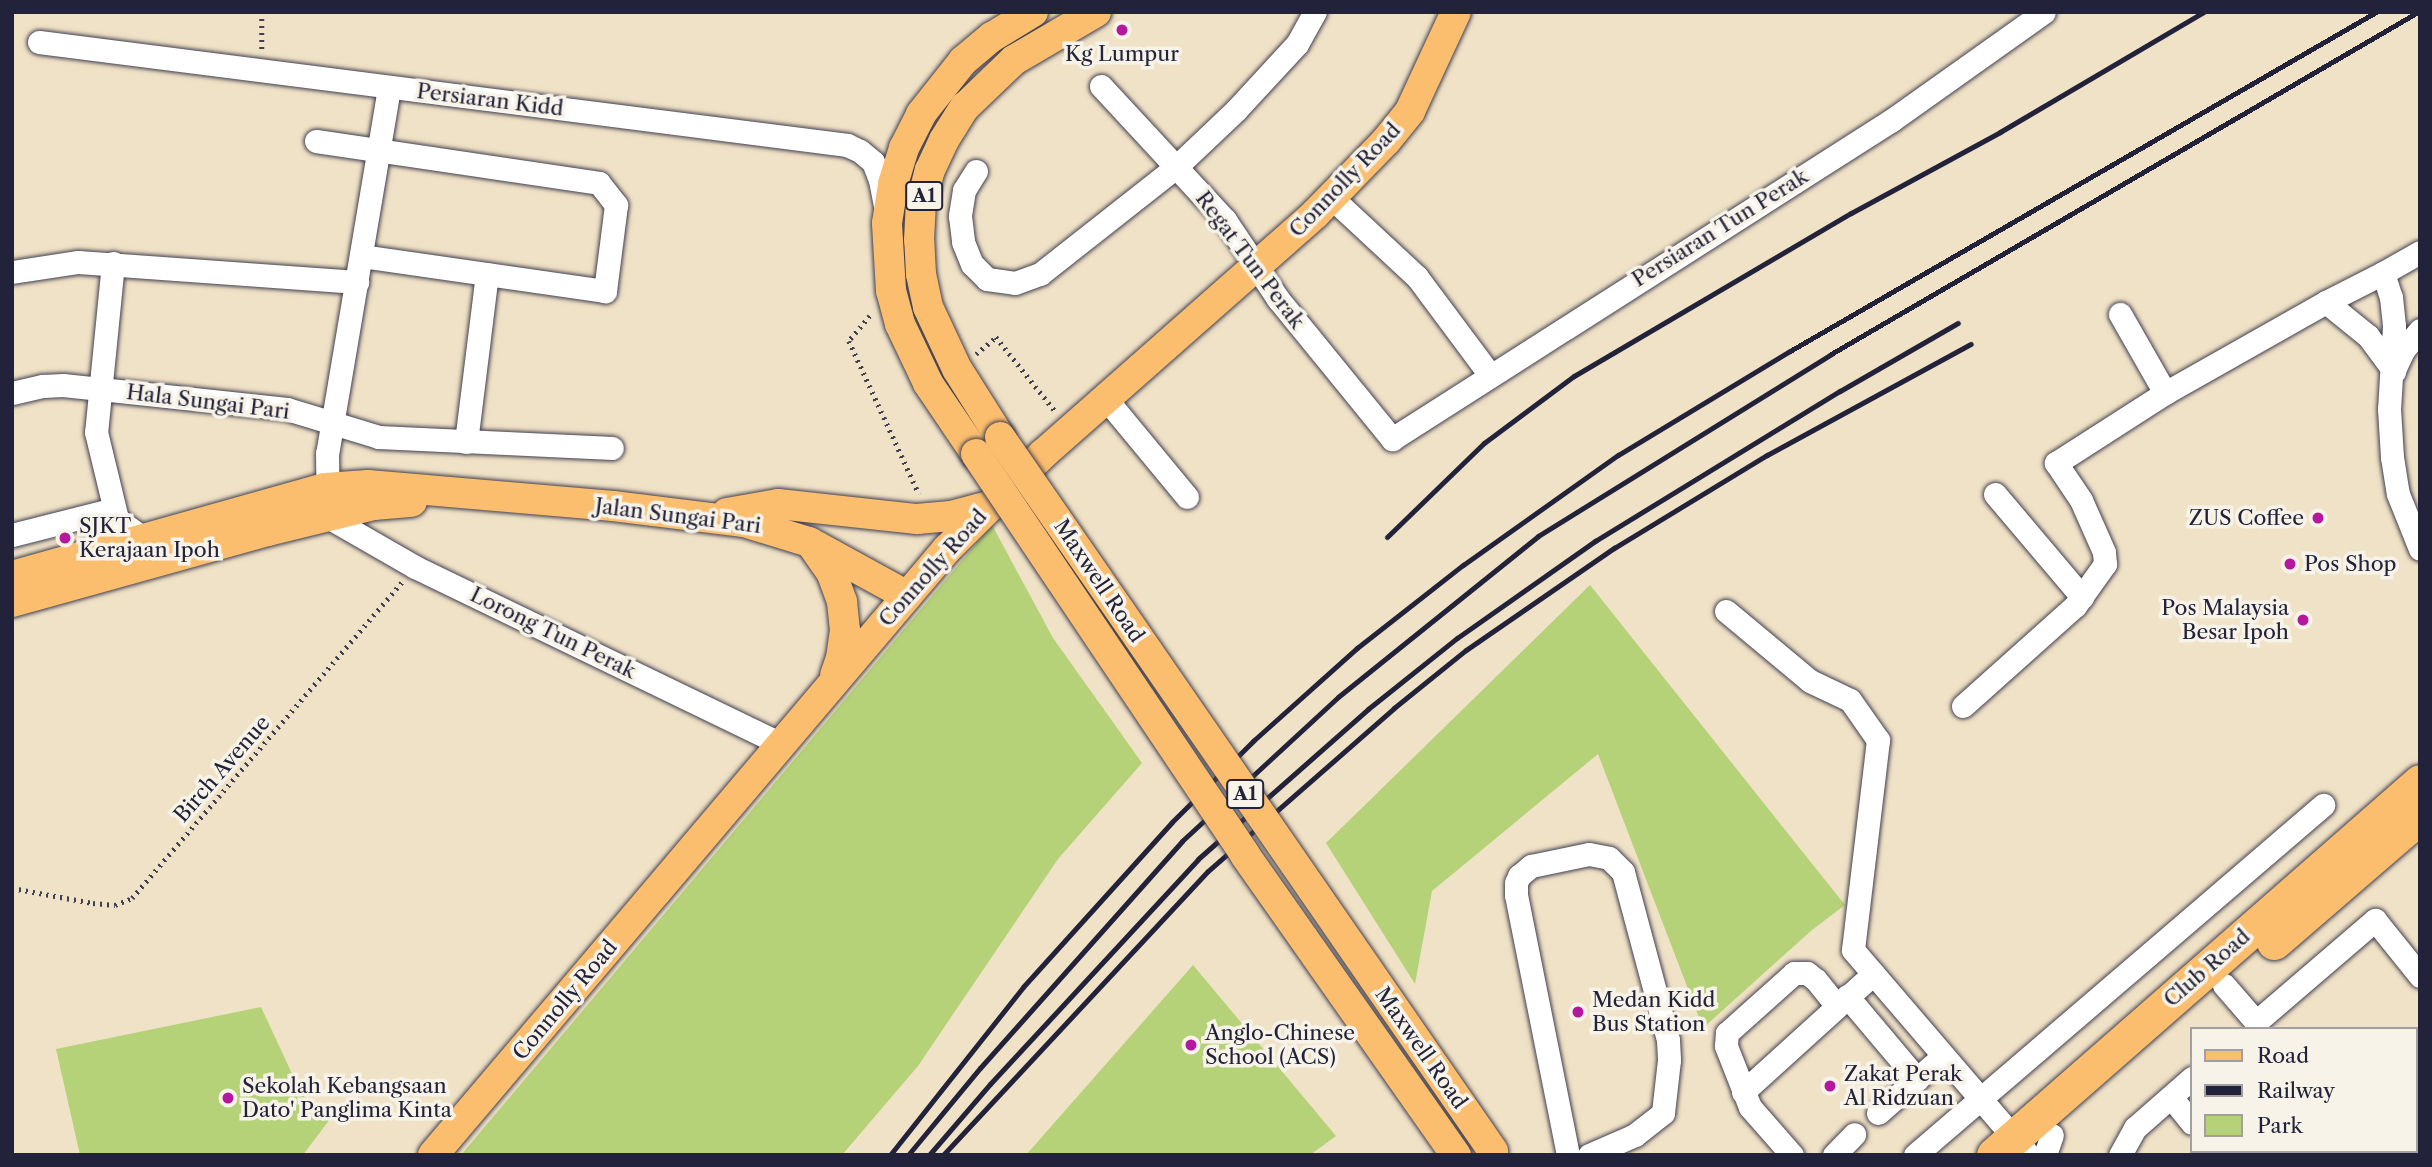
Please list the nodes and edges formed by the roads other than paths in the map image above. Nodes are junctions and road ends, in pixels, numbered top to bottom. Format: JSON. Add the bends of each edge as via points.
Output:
{"nodes":[{"id":1,"x":1033,"y":12,"type":"edge"},
{"id":2,"x":1096,"y":12,"type":"edge"},
{"id":3,"x":1315,"y":12,"type":"edge"},
{"id":4,"x":1456,"y":12,"type":"edge"},
{"id":5,"x":2044,"y":12,"type":"edge"},
{"id":6,"x":39,"y":42,"type":"dead end"},
{"id":7,"x":1101,"y":86,"type":"dead end"},
{"id":8,"x":389,"y":88,"type":"junction"},
{"id":9,"x":316,"y":141,"type":"dead end"},
{"id":10,"x":379,"y":149,"type":"junction"},
{"id":11,"x":1176,"y":167,"type":"junction"},
{"id":12,"x":976,"y":171,"type":"dead end"},
{"id":13,"x":1332,"y":198,"type":"junction"},
{"id":14,"x":887,"y":223,"type":"junction"},
{"id":15,"x":2420,"y":252,"type":"edge"},
{"id":16,"x":361,"y":256,"type":"junction"},
{"id":17,"x":113,"y":263,"type":"junction"},
{"id":18,"x":1258,"y":267,"type":"junction"},
{"id":19,"x":12,"y":272,"type":"edge"},
{"id":20,"x":487,"y":274,"type":"junction"},
{"id":21,"x":2383,"y":274,"type":"junction"},
{"id":22,"x":357,"y":282,"type":"junction"},
{"id":23,"x":2326,"y":302,"type":"junction"},
{"id":24,"x":2120,"y":314,"type":"dead end"},
{"id":25,"x":2420,"y":330,"type":"edge"},
{"id":26,"x":2394,"y":371,"type":"junction"},
{"id":27,"x":1490,"y":374,"type":"junction"},
{"id":28,"x":102,"y":390,"type":"junction"},
{"id":29,"x":12,"y":393,"type":"edge"},
{"id":30,"x":2165,"y":393,"type":"junction"},
{"id":31,"x":1106,"y":399,"type":"junction"},
{"id":32,"x":331,"y":423,"type":"junction"},
{"id":33,"x":1392,"y":439,"type":"joint"},
{"id":34,"x":466,"y":442,"type":"junction"},
{"id":35,"x":612,"y":448,"type":"dead end"},
{"id":36,"x":1995,"y":494,"type":"dead end"},
{"id":37,"x":1187,"y":497,"type":"dead end"},
{"id":38,"x":327,"y":502,"type":"junction"},
{"id":39,"x":988,"y":506,"type":"junction"},
{"id":40,"x":114,"y":509,"type":"junction"},
{"id":41,"x":699,"y":518,"type":"junction"},
{"id":42,"x":12,"y":535,"type":"edge"},
{"id":43,"x":144,"y":538,"type":"junction"},
{"id":44,"x":809,"y":542,"type":"junction"},
{"id":45,"x":2420,"y":549,"type":"edge"},
{"id":46,"x":12,"y":576,"type":"edge"},
{"id":47,"x":906,"y":596,"type":"junction"},
{"id":48,"x":2082,"y":597,"type":"junction"},
{"id":49,"x":12,"y":602,"type":"edge"},
{"id":50,"x":1726,"y":611,"type":"dead end"},
{"id":51,"x":831,"y":685,"type":"junction"},
{"id":52,"x":1963,"y":706,"type":"dead end"},
{"id":53,"x":781,"y":744,"type":"junction"},
{"id":54,"x":2420,"y":782,"type":"edge"},
{"id":55,"x":2323,"y":804,"type":"dead end"},
{"id":56,"x":2420,"y":816,"type":"edge"},
{"id":57,"x":1873,"y":974,"type":"junction"},
{"id":58,"x":2420,"y":976,"type":"edge"},
{"id":59,"x":2224,"y":985,"type":"junction"},
{"id":60,"x":1842,"y":1001,"type":"junction"},
{"id":61,"x":2252,"y":1025,"type":"edge"},
{"id":62,"x":1942,"y":1056,"type":"junction"},
{"id":63,"x":1917,"y":1079,"type":"junction"},
{"id":64,"x":2190,"y":1081,"type":"edge"},
{"id":65,"x":1743,"y":1092,"type":"junction"},
{"id":66,"x":2171,"y":1097,"type":"junction"},
{"id":67,"x":1978,"y":1098,"type":"junction"},
{"id":68,"x":1878,"y":1113,"type":"dead end"},
{"id":69,"x":2190,"y":1121,"type":"edge"},
{"id":70,"x":1854,"y":1134,"type":"dead end"},
{"id":71,"x":2027,"y":1149,"type":"edge"},
{"id":72,"x":1494,"y":1153,"type":"edge"},
{"id":73,"x":433,"y":1155,"type":"edge"},
{"id":74,"x":1456,"y":1155,"type":"edge"},
{"id":75,"x":1568,"y":1155,"type":"edge"},
{"id":76,"x":1589,"y":1155,"type":"edge"},
{"id":77,"x":1792,"y":1155,"type":"edge"},
{"id":78,"x":1834,"y":1155,"type":"edge"},
{"id":79,"x":1915,"y":1155,"type":"edge"},
{"id":80,"x":2120,"y":1155,"type":"edge"}],
"edges":[{"from":1,"to":14,"type":"main road","name":"Maxwell Road","number":"A1","via":[[963,61],[921,114],[904,148]]},
{"from":2,"to":72,"type":"main road","name":"Maxwell Road","number":"A1","bridge":true,"via":[[1014,60],[965,107],[939,150],[922,205],[920,262],[928,307],[957,369],[1000,437]]},
{"from":3,"to":11,"type":"street","via":[[1276,71]]},
{"from":4,"to":13,"type":"main road","name":"Connolly Road","via":[[1410,111]]},
{"from":5,"to":27,"type":"street","name":"Persiaran Tun Perak","via":[[1892,120]]},
{"from":6,"to":8,"type":"street","name":"Persiaran Kidd"},
{"from":7,"to":11,"type":"street","name":"Regat Tun Perak"},
{"from":8,"to":10,"type":"street"},
{"from":8,"to":14,"type":"street","name":"Persiaran Kidd","via":[[847,145],[867,156],[877,170]]},
{"from":9,"to":10,"type":"street"},
{"from":10,"to":16,"type":"street"},
{"from":10,"to":20,"type":"street","via":[[599,183],[616,205],[605,291]]},
{"from":11,"to":12,"type":"street","via":[[1040,274],[1015,283],[987,279],[972,264],[963,242],[964,190]]},
{"from":11,"to":18,"type":"street","name":"Regat Tun Perak","via":[[1225,220]]},
{"from":13,"to":18,"type":"main road","name":"Connolly Road"},
{"from":13,"to":27,"type":"street","via":[[1417,277]]},
{"from":14,"to":74,"type":"main road","name":"Maxwell Road","number":"A1","bridge":true,"via":[[888,269],[900,324],[928,383],[1245,855]]},
{"from":15,"to":21,"type":"street"},
{"from":16,"to":20,"type":"street"},
{"from":16,"to":22,"type":"street"},
{"from":17,"to":19,"type":"street","via":[[78,262]]},
{"from":17,"to":22,"type":"street"},
{"from":17,"to":28,"type":"street"},
{"from":18,"to":31,"type":"main road","name":"Connolly Road"},
{"from":18,"to":33,"type":"street","name":"Regat Tun Perak","via":[[1278,299]]},
{"from":20,"to":34,"type":"street"},
{"from":21,"to":23,"type":"street"},
{"from":21,"to":26,"type":"street","via":[[2392,307]]},
{"from":22,"to":32,"type":"street"},
{"from":23,"to":26,"type":"street","via":[[2368,336]]},
{"from":23,"to":30,"type":"street"},
{"from":24,"to":30,"type":"street"},
{"from":25,"to":26,"type":"street"},
{"from":26,"to":45,"type":"street","via":[[2389,410],[2392,457],[2398,494]]},
{"from":27,"to":33,"type":"street","name":"Persiaran Tun Perak"},
{"from":28,"to":29,"type":"street","name":"Hala Sungai Pari","via":[[53,385]]},
{"from":28,"to":32,"type":"street","name":"Hala Sungai Pari","via":[[287,409]]},
{"from":28,"to":40,"type":"street","via":[[96,432]]},
{"from":30,"to":48,"type":"street","via":[[2056,463],[2081,500],[2104,551],[2105,564]]},
{"from":31,"to":37,"type":"street"},
{"from":31,"to":39,"type":"main road","name":"Connolly Road"},
{"from":32,"to":34,"type":"street","name":"Hala Sungai Pari","via":[[379,437]]},
{"from":32,"to":38,"type":"street"},
{"from":34,"to":35,"type":"street","name":"Hala Sungai Pari"},
{"from":36,"to":48,"type":"street"},
{"from":38,"to":41,"type":"main road","name":"Jalan Sungai Pari","via":[[374,505],[476,496]]},
{"from":38,"to":43,"type":"main road"},
{"from":38,"to":49,"type":"main road"},
{"from":38,"to":53,"type":"street","name":"Lorong Tun Perak","via":[[415,567]]},
{"from":39,"to":41,"type":"main road","via":[[930,518],[883,518],[778,504]]},
{"from":39,"to":47,"type":"main road","name":"Connolly Road"},
{"from":40,"to":42,"type":"street"},
{"from":40,"to":43,"type":"street","via":[[117,519]]},
{"from":41,"to":44,"type":"main road","name":"Jalan Sungai Pari","via":[[744,522]]},
{"from":43,"to":46,"type":"main road"},
{"from":44,"to":47,"type":"main road","name":"Jalan Sungai Pari"},
{"from":44,"to":51,"type":"main road","via":[[832,575],[842,601],[843,649]]},
{"from":47,"to":51,"type":"main road","name":"Connolly Road"},
{"from":48,"to":52,"type":"street"},
{"from":50,"to":57,"type":"street","via":[[1810,681],[1850,700],[1878,740],[1853,950]]},
{"from":51,"to":53,"type":"main road","name":"Connolly Road"},
{"from":53,"to":73,"type":"main road","name":"Connolly Road"},
{"from":54,"to":71,"type":"highway","name":"Club Road"},
{"from":55,"to":67,"type":"street"},
{"from":56,"to":59,"type":"highway","name":"Club Road"},
{"from":57,"to":60,"type":"street"},
{"from":57,"to":62,"type":"street"},
{"from":58,"to":61,"type":"street","via":[[2375,920]]},
{"from":59,"to":61,"type":"street"},
{"from":59,"to":71,"type":"highway","name":"Club Road"},
{"from":60,"to":63,"type":"street"},
{"from":60,"to":65,"type":"street"},
{"from":60,"to":65,"type":"street","via":[[1807,973],[1794,973],[1739,1020],[1727,1033],[1726,1046]]},
{"from":62,"to":63,"type":"street"},
{"from":62,"to":67,"type":"street"},
{"from":63,"to":68,"type":"street"},
{"from":64,"to":66,"type":"street"},
{"from":65,"to":77,"type":"street","via":[[1750,1107]]},
{"from":66,"to":69,"type":"street"},
{"from":66,"to":80,"type":"street","via":[[2135,1128]]},
{"from":67,"to":71,"type":"street"},
{"from":67,"to":79,"type":"street"},
{"from":70,"to":78,"type":"street"},
{"from":75,"to":76,"type":"street","via":[[1516,884],[1531,866],[1589,854],[1609,858],[1623,872],[1668,1040],[1669,1060],[1663,1113],[1635,1135]]}]}
